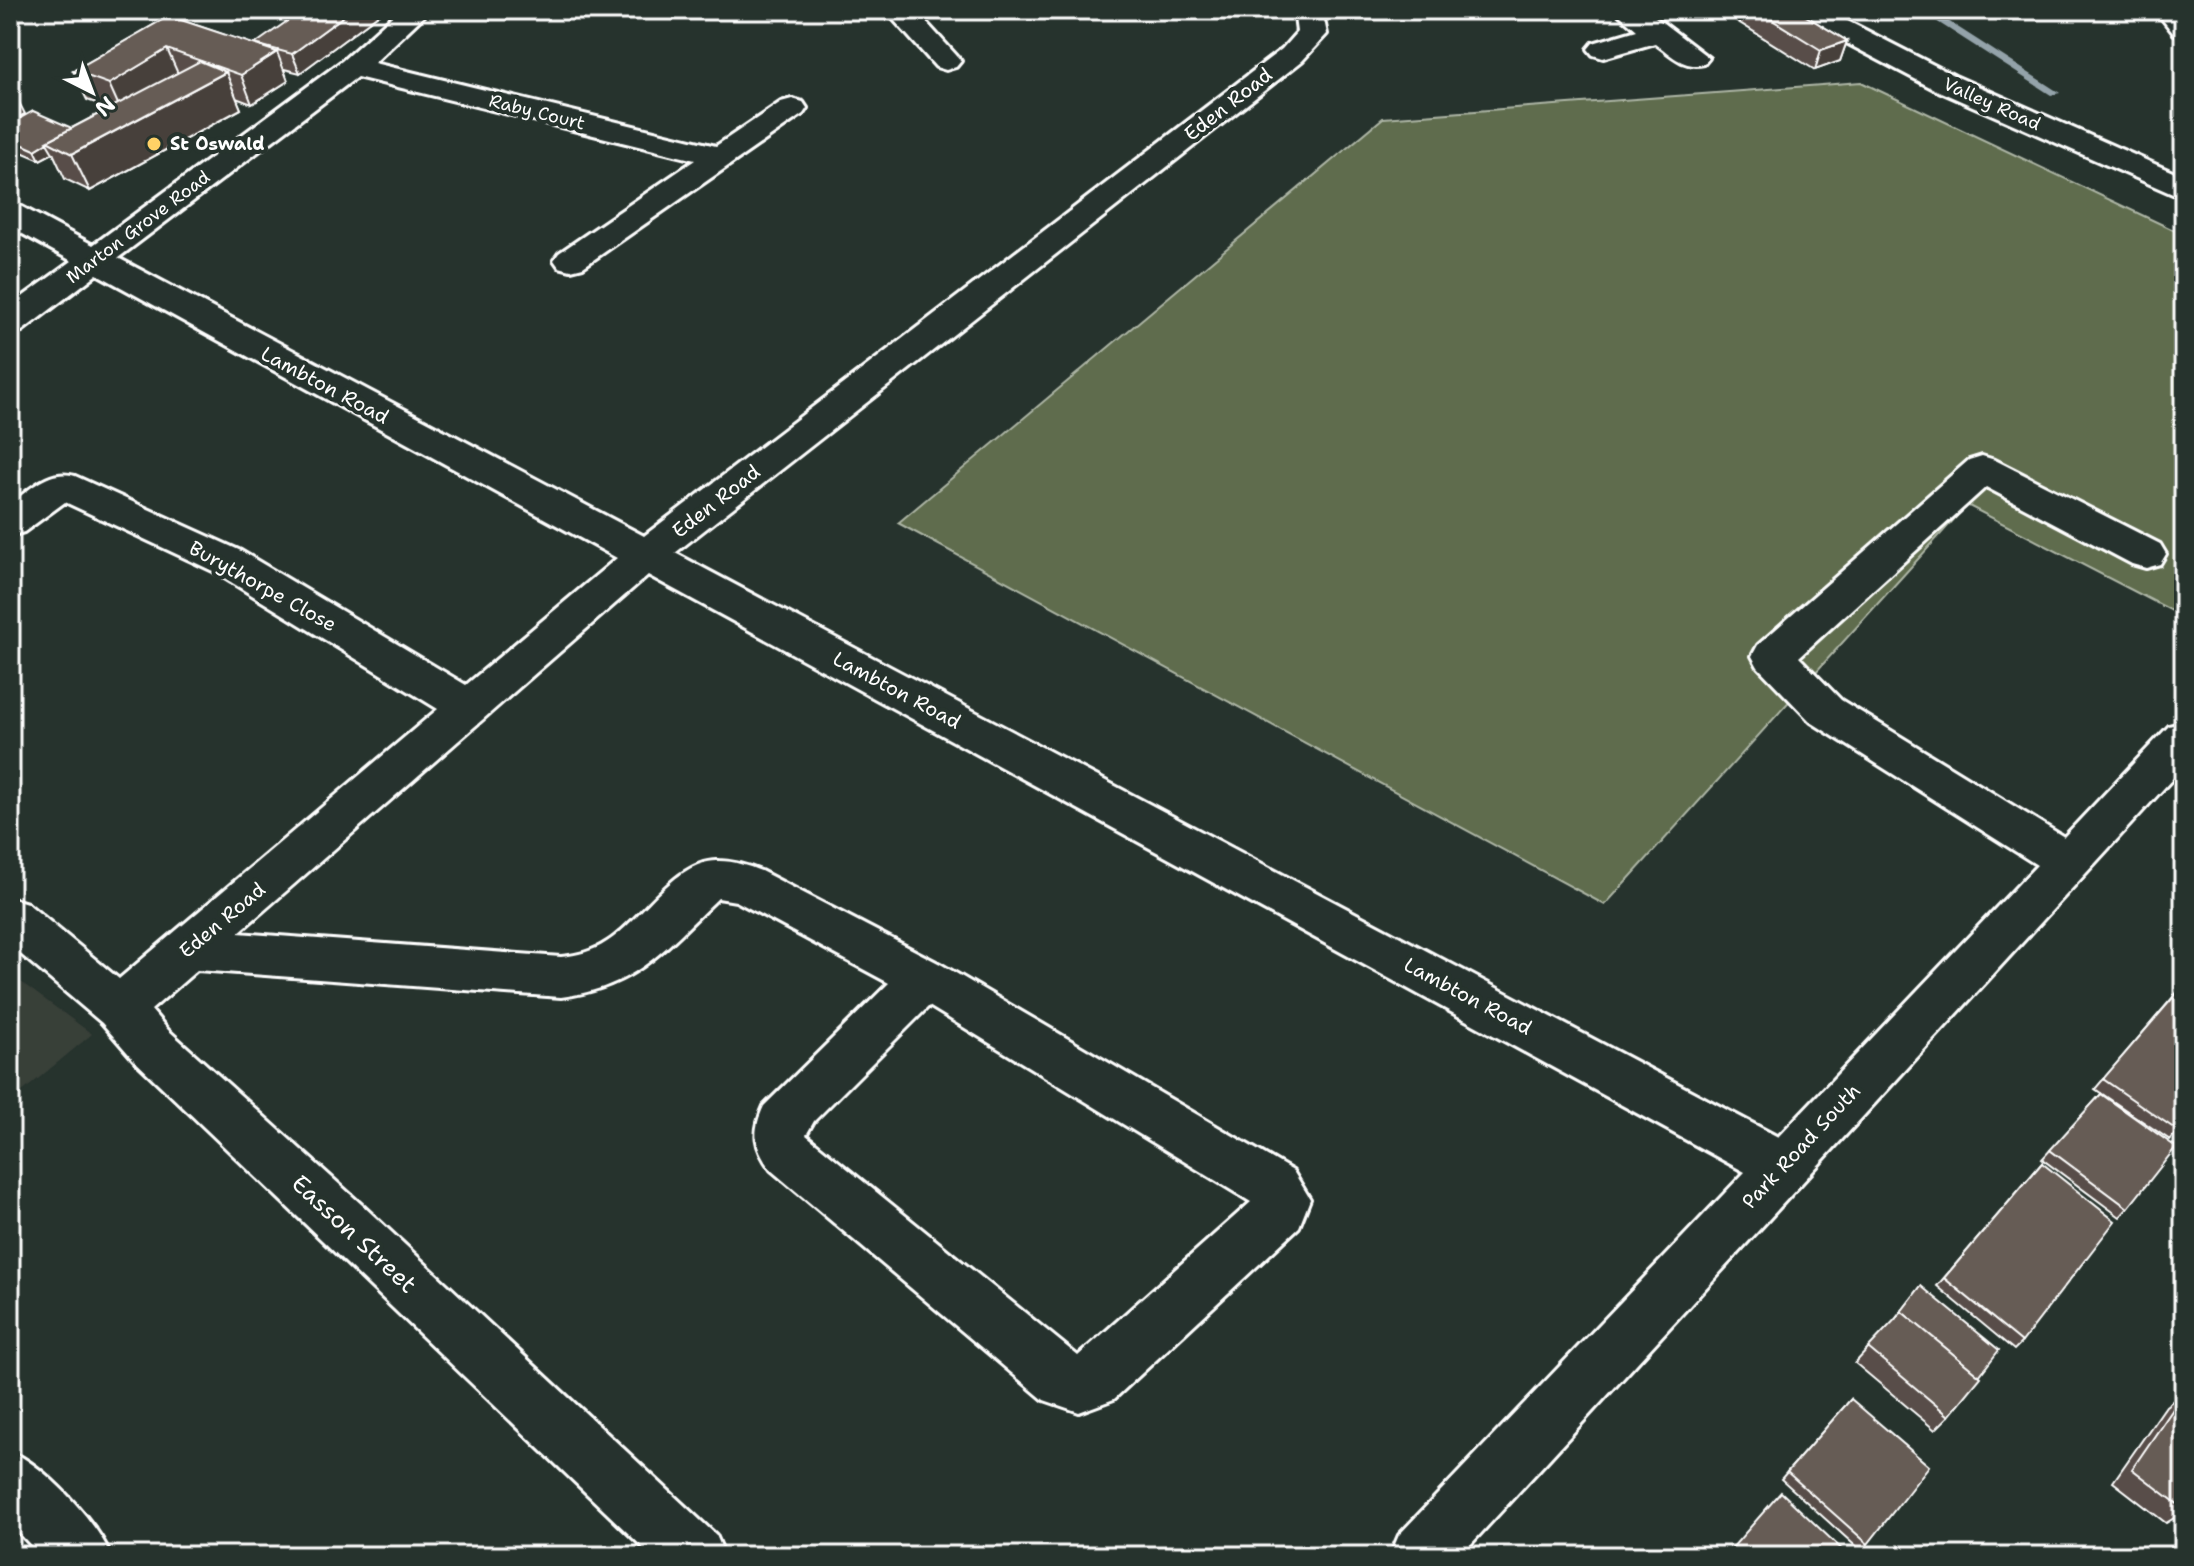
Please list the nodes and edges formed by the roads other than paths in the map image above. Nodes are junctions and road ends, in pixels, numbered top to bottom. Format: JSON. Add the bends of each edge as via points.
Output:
{"nodes":[{"id":1,"x":416,"y":10,"type":"edge"},
{"id":2,"x":899,"y":10,"type":"edge"},
{"id":3,"x":1308,"y":10,"type":"edge"},
{"id":4,"x":1628,"y":10,"type":"edge"},
{"id":5,"x":1805,"y":10,"type":"edge"},
{"id":6,"x":2169,"y":10,"type":"edge"},
{"id":7,"x":2184,"y":28,"type":"edge"},
{"id":8,"x":1659,"y":33,"type":"junction"},
{"id":9,"x":1603,"y":49,"type":"dead end"},
{"id":10,"x":1694,"y":58,"type":"dead end"},
{"id":11,"x":946,"y":61,"type":"dead end"},
{"id":12,"x":352,"y":67,"type":"junction"},
{"id":13,"x":792,"y":108,"type":"dead end"},
{"id":14,"x":721,"y":157,"type":"junction"},
{"id":15,"x":2184,"y":189,"type":"edge"},
{"id":16,"x":10,"y":214,"type":"edge"},
{"id":17,"x":571,"y":260,"type":"dead end"},
{"id":18,"x":92,"y":261,"type":"junction"},
{"id":19,"x":10,"y":323,"type":"edge"},
{"id":20,"x":10,"y":523,"type":"edge"},
{"id":21,"x":2146,"y":554,"type":"dead end"},
{"id":22,"x":646,"y":555,"type":"junction"},
{"id":23,"x":470,"y":708,"type":"junction"},
{"id":24,"x":2184,"y":738,"type":"edge"},
{"id":25,"x":2068,"y":862,"type":"junction"},
{"id":26,"x":10,"y":917,"type":"edge"},
{"id":27,"x":188,"y":949,"type":"junction"},
{"id":28,"x":925,"y":979,"type":"junction"},
{"id":29,"x":119,"y":1008,"type":"junction"},
{"id":30,"x":1783,"y":1166,"type":"junction"},
{"id":31,"x":10,"y":1480,"type":"edge"},
{"id":32,"x":81,"y":1556,"type":"edge"},
{"id":33,"x":695,"y":1556,"type":"edge"},
{"id":34,"x":1420,"y":1556,"type":"edge"}],
"edges":[{"from":1,"to":12,"type":"street","name":"Marton Grove Road"},
{"from":2,"to":11,"type":"street"},
{"from":3,"to":22,"type":"street","name":"Eden Road","via":[[1312,34],[1292,55]]},
{"from":4,"to":8,"type":"street"},
{"from":5,"to":15,"type":"street","name":"Valley Road","via":[[1928,75]]},
{"from":6,"to":7,"type":"street"},
{"from":8,"to":9,"type":"street"},
{"from":8,"to":10,"type":"street"},
{"from":12,"to":14,"type":"street","name":"Raby Court"},
{"from":12,"to":18,"type":"street","name":"Marton Grove Road"},
{"from":13,"to":14,"type":"street"},
{"from":14,"to":17,"type":"street"},
{"from":16,"to":18,"type":"street","name":"Lambton Road"},
{"from":18,"to":19,"type":"street","name":"Marton Grove Road"},
{"from":18,"to":22,"type":"street","name":"Lambton Road"},
{"from":20,"to":23,"type":"street","name":"Burythorpe Close","via":[[62,485],[227,561]]},
{"from":21,"to":25,"type":"street","via":[[1982,469],[1773,656],[1826,711]]},
{"from":22,"to":23,"type":"street","name":"Eden Road"},
{"from":22,"to":30,"type":"street","name":"Lambton Road"},
{"from":23,"to":27,"type":"street","name":"Eden Road"},
{"from":24,"to":25,"type":"street","name":"Park Road South"},
{"from":25,"to":30,"type":"street","name":"Park Road South"},
{"from":26,"to":29,"type":"street","name":"Easson Street"},
{"from":27,"to":28,"type":"street","via":[[561,977],[592,973],[626,955],[703,883],[717,879],[745,884]]},
{"from":27,"to":29,"type":"street","name":"Eden Road"},
{"from":28,"to":28,"type":"street","via":[[1275,1188],[1284,1199],[1280,1210],[1094,1379],[1079,1384],[1064,1380],[780,1141],[782,1122],[796,1105]]},
{"from":29,"to":33,"type":"street","name":"Easson Street","via":[[151,1045]]},
{"from":30,"to":34,"type":"street","name":"Park Road South"},
{"from":31,"to":32,"type":"street"}]}
